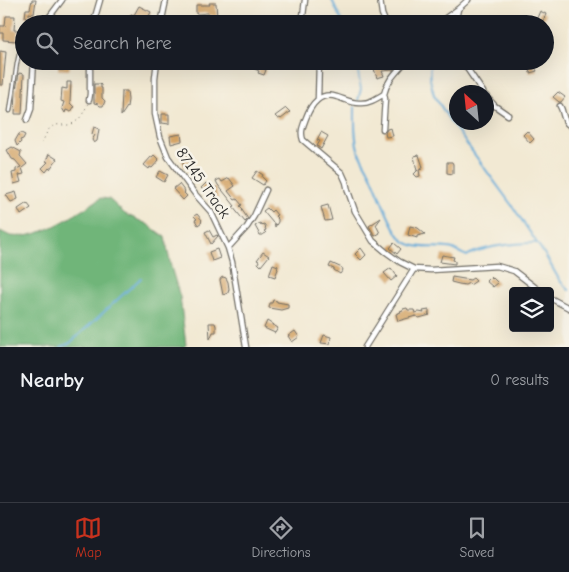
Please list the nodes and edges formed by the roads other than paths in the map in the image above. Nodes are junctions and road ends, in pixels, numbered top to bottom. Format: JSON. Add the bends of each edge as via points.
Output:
{"nodes":[{"id":1,"x":62,"y":0,"type":"edge"},
{"id":2,"x":100,"y":0,"type":"edge"},
{"id":3,"x":166,"y":0,"type":"edge"},
{"id":4,"x":305,"y":0,"type":"edge"},
{"id":5,"x":380,"y":0,"type":"edge"},
{"id":6,"x":468,"y":0,"type":"edge"},
{"id":7,"x":458,"y":8,"type":"junction"},
{"id":8,"x":51,"y":15,"type":"edge"},
{"id":9,"x":96,"y":15,"type":"edge"},
{"id":10,"x":164,"y":15,"type":"edge"},
{"id":11,"x":303,"y":15,"type":"edge"},
{"id":12,"x":382,"y":15,"type":"edge"},
{"id":13,"x":449,"y":15,"type":"edge"},
{"id":14,"x":457,"y":15,"type":"edge"},
{"id":15,"x":16,"y":70,"type":"edge"},
{"id":16,"x":34,"y":70,"type":"edge"},
{"id":17,"x":90,"y":70,"type":"edge"},
{"id":18,"x":156,"y":70,"type":"edge"},
{"id":19,"x":319,"y":70,"type":"edge"},
{"id":20,"x":398,"y":70,"type":"edge"},
{"id":21,"x":468,"y":70,"type":"edge"},
{"id":22,"x":478,"y":85,"type":"edge"},
{"id":23,"x":384,"y":94,"type":"junction"},
{"id":24,"x":318,"y":99,"type":"junction"},
{"id":25,"x":89,"y":100,"type":"road end"},
{"id":26,"x":494,"y":104,"type":"edge"},
{"id":27,"x":560,"y":106,"type":"dead end"},
{"id":28,"x":10,"y":111,"type":"dead end"},
{"id":29,"x":508,"y":115,"type":"dead end"},
{"id":30,"x":27,"y":120,"type":"dead end"},
{"id":31,"x":569,"y":125,"type":"edge"},
{"id":32,"x":383,"y":128,"type":"dead end"},
{"id":33,"x":266,"y":190,"type":"dead end"},
{"id":34,"x":228,"y":248,"type":"junction"},
{"id":35,"x":414,"y":269,"type":"junction"},
{"id":36,"x":535,"y":287,"type":"edge"},
{"id":37,"x":554,"y":300,"type":"edge"},
{"id":38,"x":569,"y":308,"type":"edge"},
{"id":39,"x":246,"y":347,"type":"edge"},
{"id":40,"x":366,"y":347,"type":"edge"}],
"edges":[{"from":1,"to":8,"type":"street"},
{"from":2,"to":9,"type":"street"},
{"from":3,"to":10,"type":"street"},
{"from":4,"to":11,"type":"street"},
{"from":5,"to":12,"type":"street"},
{"from":6,"to":7,"type":"street"},
{"from":7,"to":13,"type":"street"},
{"from":7,"to":14,"type":"street"},
{"from":15,"to":28,"type":"lane"},
{"from":16,"to":30,"type":"street","via":[[31,110]]},
{"from":17,"to":25,"type":"street"},
{"from":18,"to":34,"type":"street","name":"87145 Track","via":[[156,114],[164,149],[211,212]]},
{"from":19,"to":24,"type":"street"},
{"from":20,"to":23,"type":"street","via":[[387,83]]},
{"from":21,"to":22,"type":"street"},
{"from":23,"to":24,"type":"street","via":[[364,103],[329,95]]},
{"from":23,"to":32,"type":"street"},
{"from":24,"to":35,"type":"street","via":[[309,111],[302,131],[304,140],[342,173],[355,211],[373,241]]},
{"from":26,"to":29,"type":"street"},
{"from":27,"to":31,"type":"street"},
{"from":33,"to":34,"type":"street","via":[[247,227]]},
{"from":34,"to":39,"type":"street","name":"87145 Track"},
{"from":35,"to":36,"type":"street","via":[[491,265],[514,271]]},
{"from":35,"to":40,"type":"street"},
{"from":37,"to":38,"type":"street"}]}
